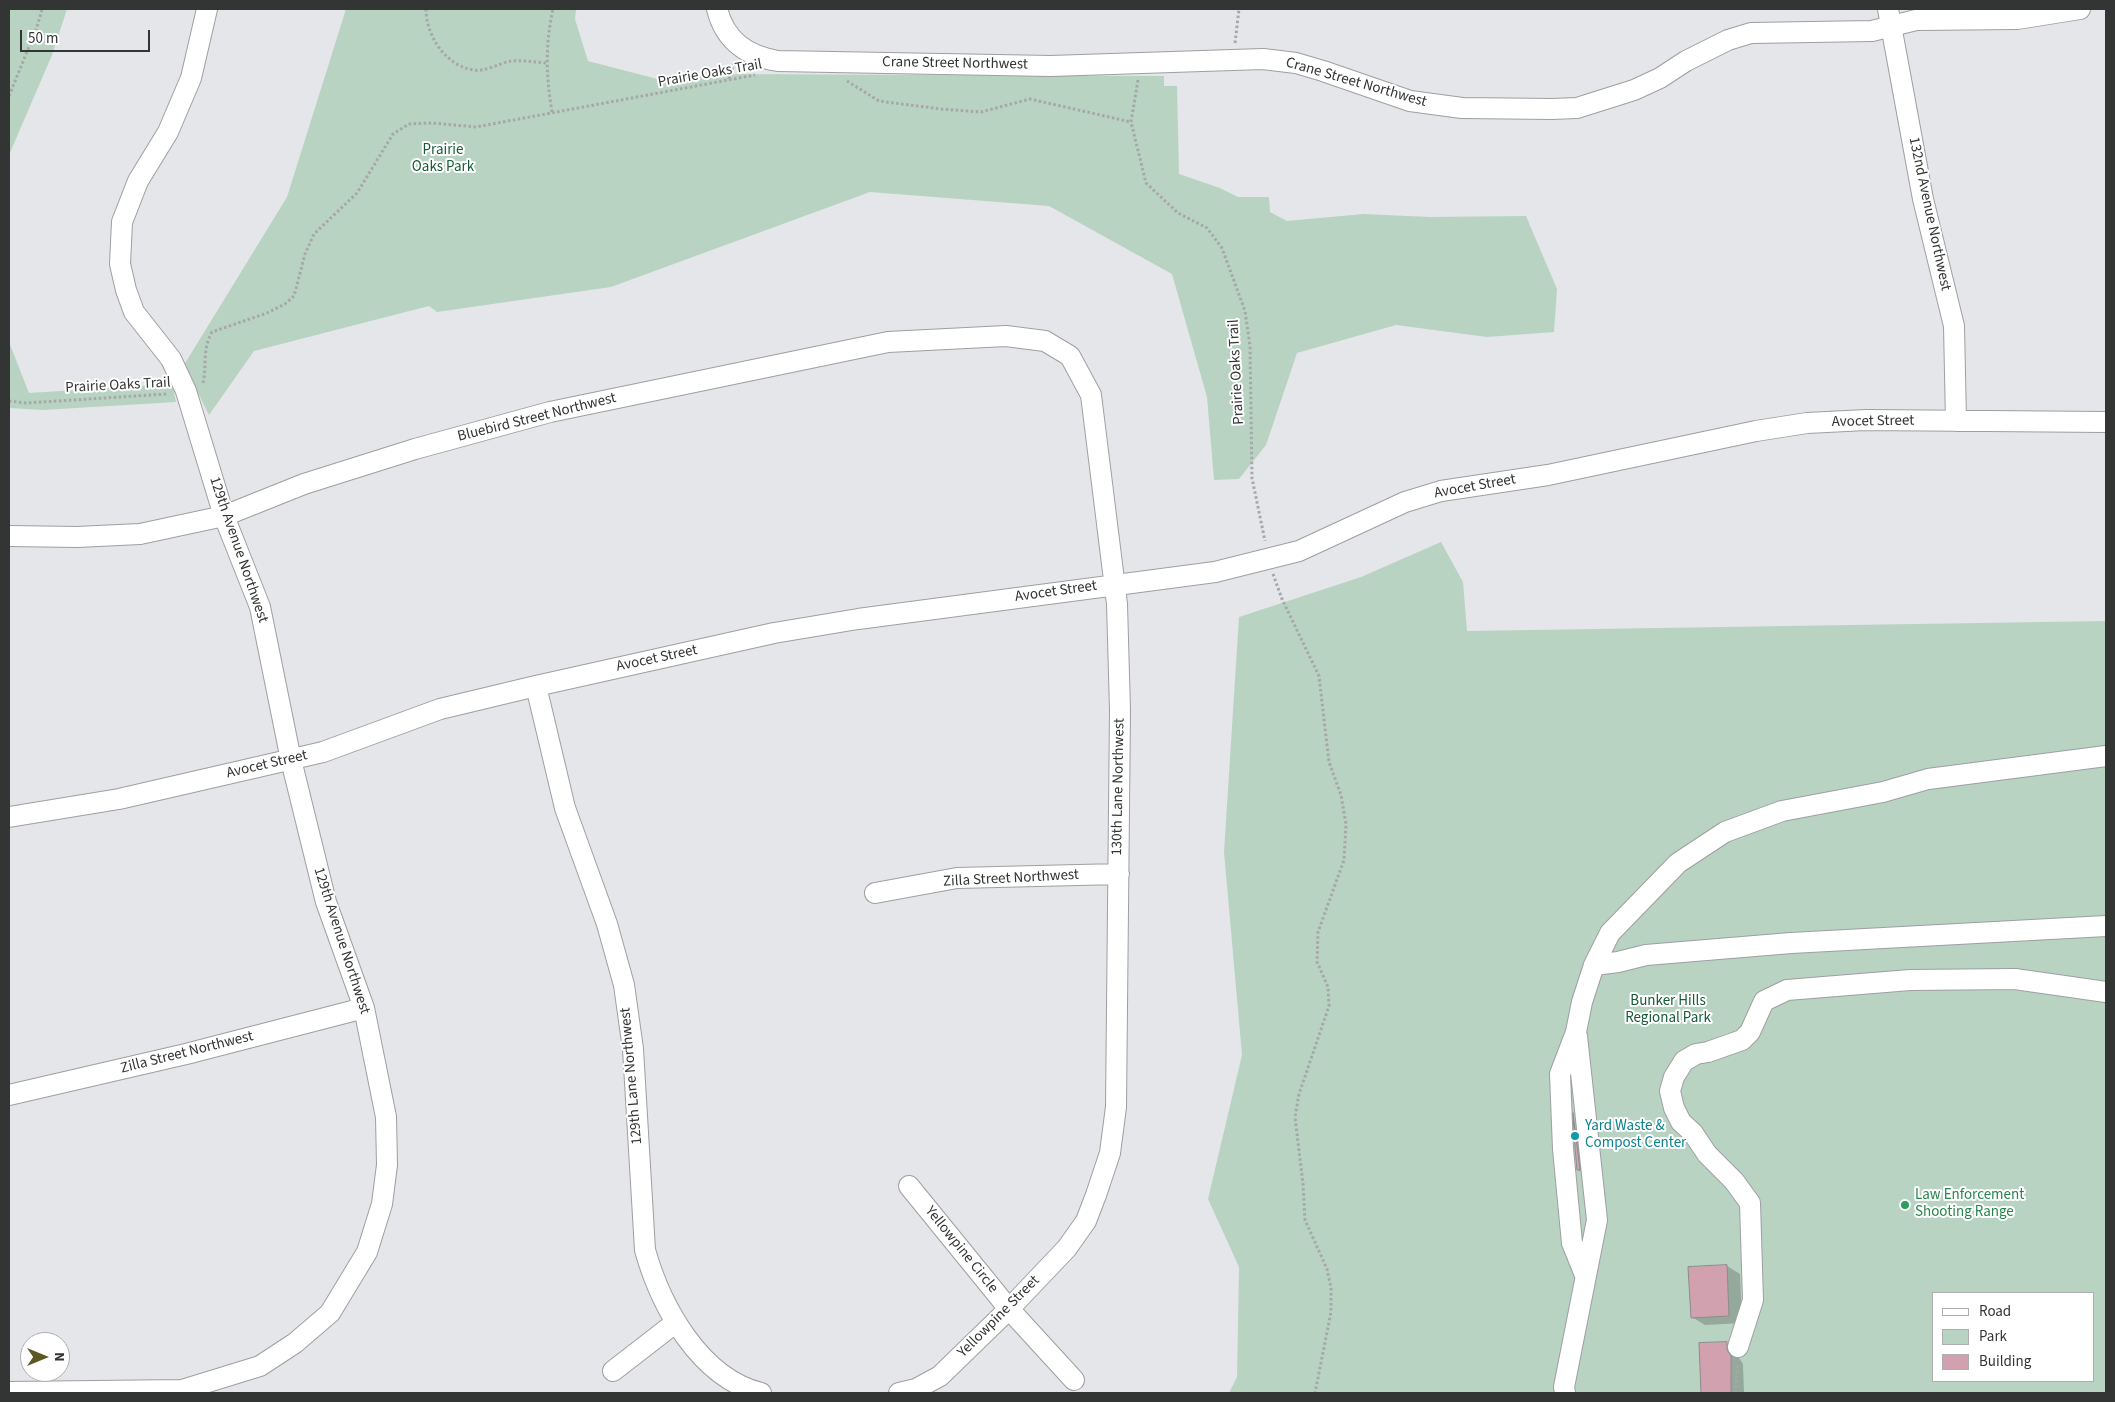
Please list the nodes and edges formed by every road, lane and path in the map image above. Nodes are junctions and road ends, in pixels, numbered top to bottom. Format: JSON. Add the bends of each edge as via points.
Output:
{"nodes":[{"id":1,"x":42,"y":9,"type":"edge"},
{"id":2,"x":208,"y":9,"type":"edge"},
{"id":3,"x":426,"y":9,"type":"edge"},
{"id":4,"x":553,"y":9,"type":"edge"},
{"id":5,"x":717,"y":9,"type":"edge"},
{"id":6,"x":1239,"y":9,"type":"edge"},
{"id":7,"x":2080,"y":9,"type":"edge"},
{"id":8,"x":1890,"y":18,"type":"edge"},
{"id":9,"x":1234,"y":60,"type":"junction"},
{"id":10,"x":1142,"y":62,"type":"junction"},
{"id":11,"x":546,"y":63,"type":"junction"},
{"id":12,"x":759,"y":75,"type":"dead end"},
{"id":13,"x":840,"y":78,"type":"dead end"},
{"id":14,"x":9,"y":96,"type":"edge"},
{"id":15,"x":552,"y":112,"type":"junction"},
{"id":16,"x":1131,"y":122,"type":"junction"},
{"id":17,"x":1070,"y":356,"type":"joint"},
{"id":18,"x":186,"y":391,"type":"junction"},
{"id":19,"x":9,"y":402,"type":"edge"},
{"id":20,"x":1956,"y":421,"type":"junction"},
{"id":21,"x":2106,"y":422,"type":"edge"},
{"id":22,"x":224,"y":516,"type":"junction"},
{"id":23,"x":9,"y":536,"type":"edge"},
{"id":24,"x":1265,"y":541,"type":"dead end"},
{"id":25,"x":1274,"y":578,"type":"dead end"},
{"id":26,"x":1115,"y":584,"type":"junction"},
{"id":27,"x":536,"y":686,"type":"junction"},
{"id":28,"x":2106,"y":756,"type":"edge"},
{"id":29,"x":291,"y":760,"type":"junction"},
{"id":30,"x":9,"y":817,"type":"edge"},
{"id":31,"x":1118,"y":874,"type":"junction"},
{"id":32,"x":875,"y":893,"type":"dead end"},
{"id":33,"x":2106,"y":926,"type":"edge"},
{"id":34,"x":1594,"y":965,"type":"junction"},
{"id":35,"x":2106,"y":992,"type":"edge"},
{"id":36,"x":364,"y":1008,"type":"junction"},
{"id":37,"x":1576,"y":1032,"type":"junction"},
{"id":38,"x":9,"y":1095,"type":"edge"},
{"id":39,"x":909,"y":1186,"type":"dead end"},
{"id":40,"x":1086,"y":1221,"type":"joint"},
{"id":41,"x":1585,"y":1275,"type":"junction"},
{"id":42,"x":1009,"y":1309,"type":"junction"},
{"id":43,"x":675,"y":1323,"type":"junction"},
{"id":44,"x":1738,"y":1348,"type":"joint"},
{"id":45,"x":613,"y":1371,"type":"dead end"},
{"id":46,"x":1074,"y":1380,"type":"dead end"},
{"id":47,"x":9,"y":1392,"type":"edge"},
{"id":48,"x":761,"y":1393,"type":"edge"},
{"id":49,"x":899,"y":1393,"type":"edge"},
{"id":50,"x":1315,"y":1393,"type":"edge"},
{"id":51,"x":1565,"y":1393,"type":"edge"},
{"id":52,"x":1736,"y":1393,"type":"edge"}],
"edges":[{"from":1,"to":14,"type":"path"},
{"from":2,"to":18,"type":"street","name":"129th Avenue Northwest","via":[[190,78],[168,132],[138,182],[122,222],[120,256],[134,312],[171,359]]},
{"from":3,"to":11,"type":"path","via":[[432,40],[462,66],[476,71],[510,62]]},
{"from":4,"to":11,"type":"path"},
{"from":5,"to":10,"type":"street","name":"Crane Street Northwest","via":[[727,34],[737,46],[762,59],[1051,66]]},
{"from":6,"to":9,"type":"path"},
{"from":7,"to":8,"type":"street","name":"Crane Street Northwest","via":[[2017,19]]},
{"from":8,"to":9,"type":"street","name":"Crane Street Northwest","via":[[1872,31],[1751,32],[1728,40],[1634,90],[1577,108],[1552,110],[1462,108],[1410,101],[1296,64],[1263,59]]},
{"from":8,"to":20,"type":"street","name":"132nd Avenue Northwest","via":[[1923,198],[1954,326]]},
{"from":9,"to":10,"type":"street","name":"Crane Street Northwest"},
{"from":10,"to":16,"type":"path","name":"Prairie Oaks Trail"},
{"from":11,"to":15,"type":"path"},
{"from":12,"to":15,"type":"path","name":"Prairie Oaks Trail"},
{"from":13,"to":16,"type":"path","via":[[879,100],[981,112],[1030,99]]},
{"from":15,"to":18,"type":"path","name":"Prairie Oaks Trail","via":[[476,127],[409,124],[392,134],[357,194],[314,234],[294,296],[267,313],[212,332],[206,340],[206,371],[202,385]]},
{"from":16,"to":24,"type":"path","name":"Prairie Oaks Trail","via":[[1146,183],[1178,213],[1207,228],[1222,248],[1245,311],[1250,346],[1252,478]]},
{"from":17,"to":22,"type":"street","name":"Bluebird Street Northwest","via":[[1045,341],[1006,336],[888,342],[550,412],[314,481]]},
{"from":17,"to":26,"type":"street","name":"130th Lane Northwest","via":[[1092,395]]},
{"from":18,"to":19,"type":"path","name":"Prairie Oaks Trail","via":[[176,395]]},
{"from":18,"to":22,"type":"street","name":"129th Avenue Northwest"},
{"from":20,"to":21,"type":"street","name":"Avocet Street"},
{"from":20,"to":26,"type":"street","name":"Avocet Street","via":[[1807,423],[1548,475],[1441,491],[1405,502],[1299,551],[1215,572]]},
{"from":22,"to":23,"type":"street","name":"Bluebird Street Northwest","via":[[140,534]]},
{"from":22,"to":29,"type":"street","name":"129th Avenue Northwest","via":[[260,607]]},
{"from":25,"to":50,"type":"path","via":[[1319,676],[1329,762],[1341,795],[1346,824],[1344,860],[1318,932],[1317,962],[1328,987],[1329,1006],[1299,1094],[1295,1117],[1305,1220],[1328,1268],[1332,1288],[1332,1312]]},
{"from":26,"to":27,"type":"street","name":"Avocet Street","via":[[774,633]]},
{"from":26,"to":31,"type":"street","name":"130th Lane Northwest","via":[[1120,657]]},
{"from":27,"to":29,"type":"street","name":"Avocet Street","via":[[440,709],[323,752]]},
{"from":27,"to":43,"type":"street","name":"129th Lane Northwest","via":[[566,808],[608,924],[624,985],[633,1049],[646,1250],[653,1278]]},
{"from":28,"to":34,"type":"street","via":[[1928,779],[1747,823],[1725,832],[1678,863],[1610,933]]},
{"from":29,"to":30,"type":"street","name":"Avocet Street","via":[[119,799]]},
{"from":29,"to":36,"type":"street","name":"129th Avenue Northwest","via":[[326,902]]},
{"from":31,"to":32,"type":"street","name":"Zilla Street Northwest","via":[[956,878]]},
{"from":31,"to":40,"type":"street","name":"130th Lane Northwest","via":[[1116,1107],[1110,1153]]},
{"from":33,"to":34,"type":"street","via":[[1791,943],[1646,955]]},
{"from":34,"to":37,"type":"street"},
{"from":35,"to":44,"type":"street","via":[[2015,980],[1910,980],[1787,990],[1764,1001],[1750,1032],[1742,1040],[1684,1061],[1670,1091],[1680,1122],[1693,1133],[1750,1203],[1753,1300]]},
{"from":36,"to":38,"type":"street","name":"Zilla Street Northwest"},
{"from":36,"to":47,"type":"street","name":"129th Avenue Northwest","via":[[386,1117],[387,1165],[382,1204],[368,1252],[330,1313],[295,1343],[260,1366],[182,1390]]},
{"from":37,"to":41,"type":"street","via":[[1597,1220]]},
{"from":37,"to":41,"type":"street","via":[[1560,1074],[1572,1243]]},
{"from":39,"to":42,"type":"street","name":"Yellowpine Circle"},
{"from":40,"to":42,"type":"street","name":"Yellowpine Street","via":[[1067,1248]]},
{"from":41,"to":51,"type":"street"},
{"from":42,"to":46,"type":"street","name":"Yellowpine Circle"},
{"from":42,"to":49,"type":"street","name":"Yellowpine Street","via":[[940,1376],[916,1389]]},
{"from":43,"to":45,"type":"street"},
{"from":43,"to":48,"type":"street","via":[[706,1360],[744,1389]]},
{"from":44,"to":52,"type":"path"}]}
